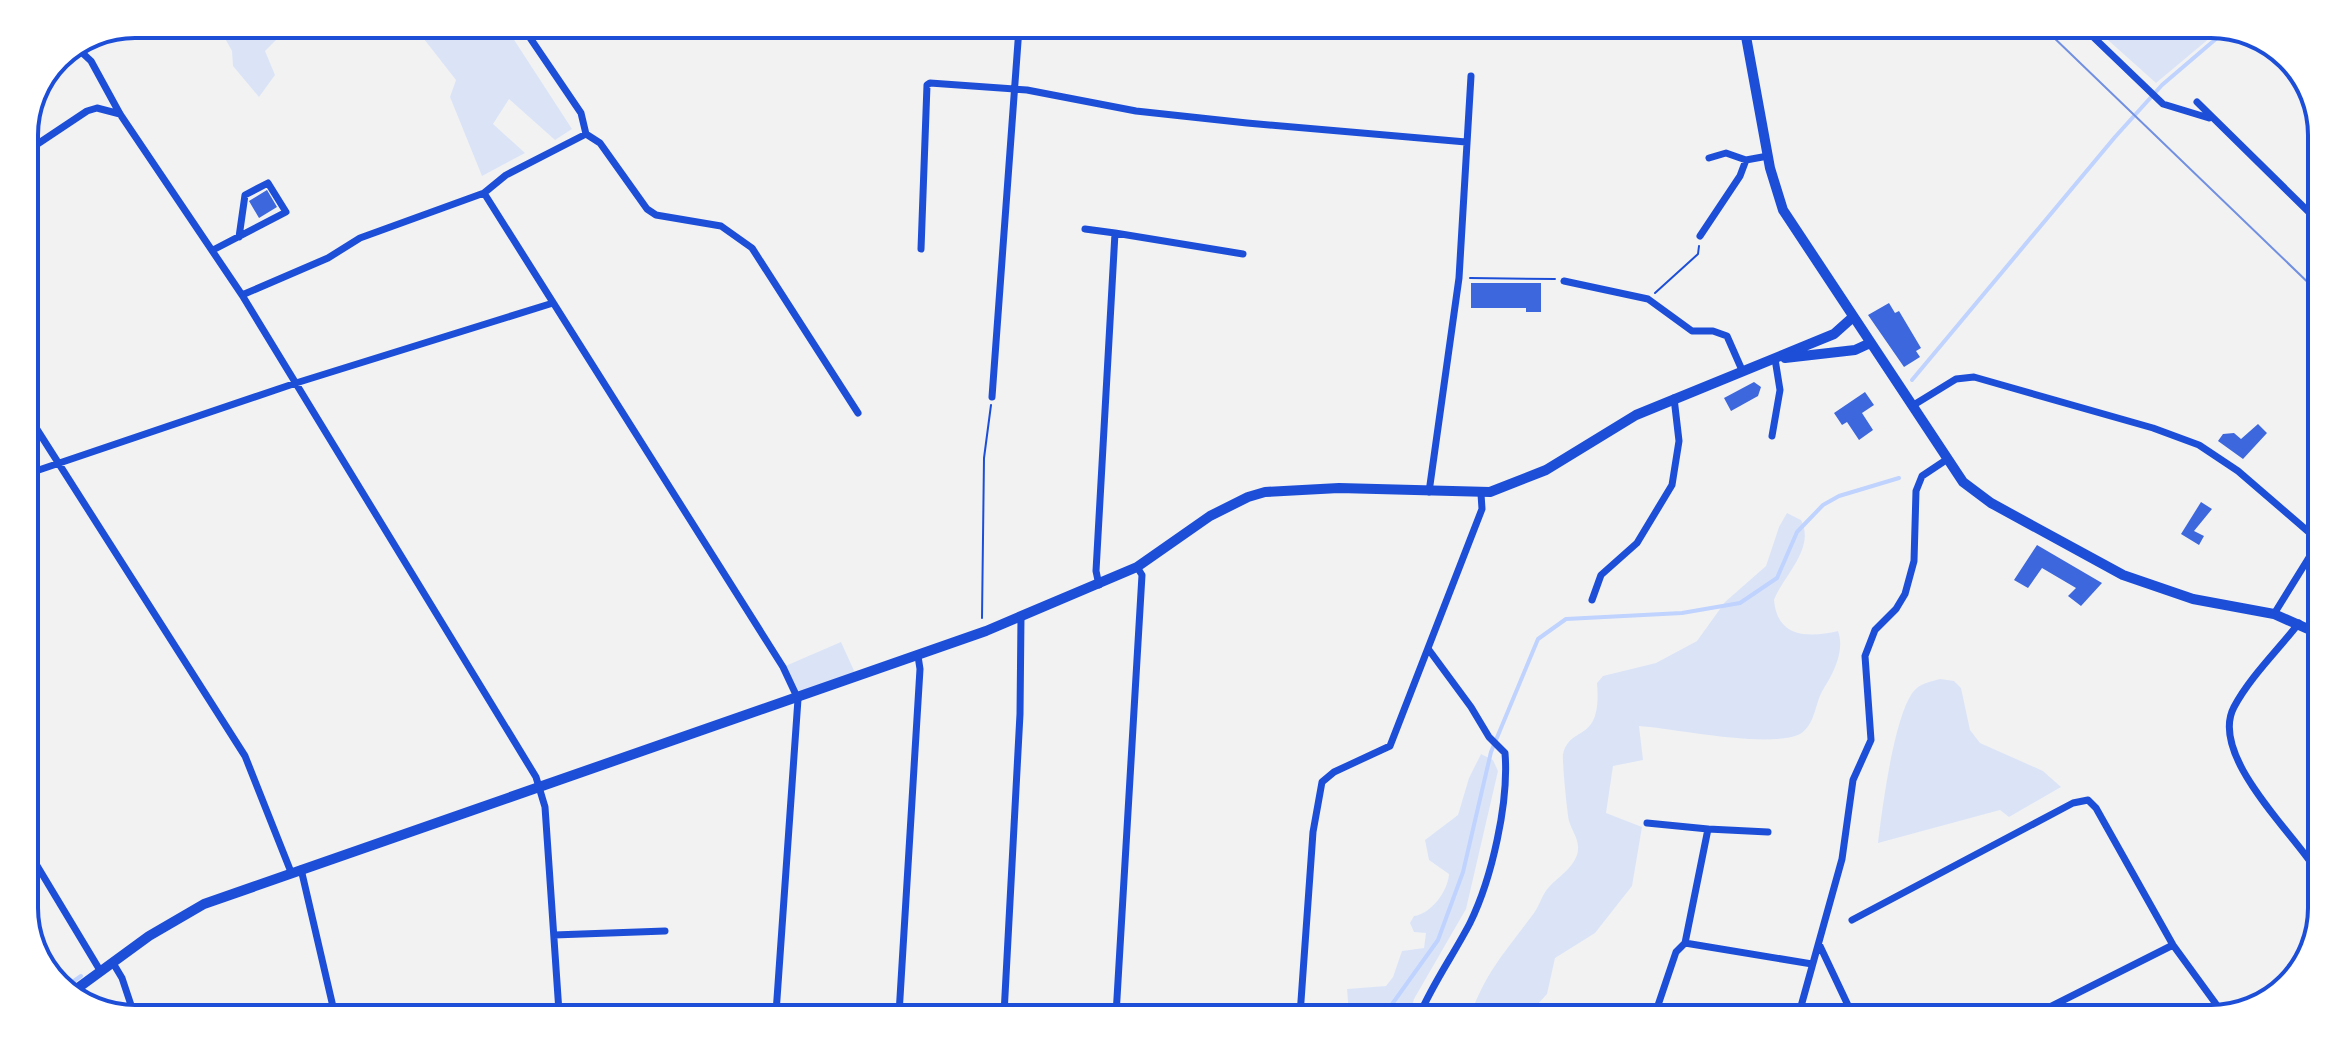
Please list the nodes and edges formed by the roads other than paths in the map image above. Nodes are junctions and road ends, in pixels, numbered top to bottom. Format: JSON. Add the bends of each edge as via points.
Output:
{"nodes":[{"id":1,"x":530,"y":38,"type":"edge"},
{"id":2,"x":1019,"y":38,"type":"edge"},
{"id":3,"x":1746,"y":38,"type":"edge"},
{"id":4,"x":2094,"y":38,"type":"edge"},
{"id":5,"x":83,"y":53,"type":"edge"},
{"id":6,"x":1471,"y":76,"type":"dead end"},
{"id":7,"x":1017,"y":89,"type":"junction"},
{"id":8,"x":2197,"y":102,"type":"dead end"},
{"id":9,"x":120,"y":114,"type":"junction"},
{"id":10,"x":2209,"y":118,"type":"junction"},
{"id":11,"x":586,"y":134,"type":"junction"},
{"id":12,"x":1466,"y":142,"type":"junction"},
{"id":13,"x":38,"y":144,"type":"edge"},
{"id":14,"x":1768,"y":156,"type":"junction"},
{"id":15,"x":1709,"y":158,"type":"dead end"},
{"id":16,"x":1746,"y":160,"type":"junction"},
{"id":17,"x":484,"y":193,"type":"junction"},
{"id":18,"x":2308,"y":212,"type":"edge"},
{"id":19,"x":1085,"y":229,"type":"dead end"},
{"id":20,"x":1115,"y":233,"type":"junction"},
{"id":21,"x":1700,"y":236,"type":"road end"},
{"id":22,"x":239,"y":237,"type":"junction"},
{"id":23,"x":921,"y":249,"type":"dead end"},
{"id":24,"x":213,"y":250,"type":"junction"},
{"id":25,"x":1243,"y":254,"type":"dead end"},
{"id":26,"x":1564,"y":281,"type":"dead end"},
{"id":27,"x":242,"y":295,"type":"junction"},
{"id":28,"x":553,"y":303,"type":"junction"},
{"id":29,"x":1853,"y":317,"type":"junction"},
{"id":30,"x":1868,"y":344,"type":"junction"},
{"id":31,"x":1775,"y":359,"type":"junction"},
{"id":32,"x":1742,"y":370,"type":"junction"},
{"id":33,"x":296,"y":383,"type":"junction"},
{"id":34,"x":992,"y":397,"type":"road end"},
{"id":35,"x":1674,"y":398,"type":"junction"},
{"id":36,"x":1910,"y":407,"type":"junction"},
{"id":37,"x":858,"y":413,"type":"dead end"},
{"id":38,"x":38,"y":430,"type":"edge"},
{"id":39,"x":1772,"y":436,"type":"dead end"},
{"id":40,"x":1946,"y":460,"type":"junction"},
{"id":41,"x":60,"y":464,"type":"junction"},
{"id":42,"x":38,"y":471,"type":"edge"},
{"id":43,"x":1429,"y":492,"type":"junction"},
{"id":44,"x":1481,"y":494,"type":"junction"},
{"id":45,"x":2308,"y":533,"type":"edge"},
{"id":46,"x":2308,"y":558,"type":"edge"},
{"id":47,"x":1137,"y":567,"type":"junction"},
{"id":48,"x":1099,"y":585,"type":"junction"},
{"id":49,"x":1592,"y":600,"type":"dead end"},
{"id":50,"x":2274,"y":614,"type":"junction"},
{"id":51,"x":1021,"y":617,"type":"junction"},
{"id":52,"x":2299,"y":623,"type":"junction"},
{"id":53,"x":2308,"y":628,"type":"edge"},
{"id":54,"x":1429,"y":650,"type":"junction"},
{"id":55,"x":918,"y":656,"type":"junction"},
{"id":56,"x":798,"y":699,"type":"junction"},
{"id":57,"x":541,"y":789,"type":"junction"},
{"id":58,"x":1647,"y":823,"type":"dead end"},
{"id":59,"x":1708,"y":829,"type":"junction"},
{"id":60,"x":1768,"y":832,"type":"dead end"},
{"id":61,"x":2308,"y":859,"type":"edge"},
{"id":62,"x":38,"y":867,"type":"edge"},
{"id":63,"x":296,"y":871,"type":"junction"},
{"id":64,"x":1852,"y":920,"type":"dead end"},
{"id":65,"x":665,"y":931,"type":"dead end"},
{"id":66,"x":554,"y":935,"type":"junction"},
{"id":67,"x":1685,"y":943,"type":"junction"},
{"id":68,"x":2173,"y":945,"type":"junction"},
{"id":69,"x":1820,"y":946,"type":"junction"},
{"id":70,"x":113,"y":963,"type":"junction"},
{"id":71,"x":1812,"y":964,"type":"junction"},
{"id":72,"x":101,"y":972,"type":"junction"},
{"id":73,"x":79,"y":987,"type":"edge"},
{"id":74,"x":2216,"y":1004,"type":"edge"},
{"id":75,"x":131,"y":1005,"type":"edge"},
{"id":76,"x":332,"y":1005,"type":"edge"},
{"id":77,"x":559,"y":1005,"type":"edge"},
{"id":78,"x":777,"y":1005,"type":"edge"},
{"id":79,"x":900,"y":1005,"type":"edge"},
{"id":80,"x":1004,"y":1005,"type":"edge"},
{"id":81,"x":1117,"y":1005,"type":"edge"},
{"id":82,"x":1301,"y":1005,"type":"edge"},
{"id":83,"x":1425,"y":1005,"type":"edge"},
{"id":84,"x":1658,"y":1005,"type":"edge"},
{"id":85,"x":1801,"y":1005,"type":"edge"},
{"id":86,"x":1848,"y":1005,"type":"edge"},
{"id":87,"x":2054,"y":1005,"type":"edge"}],
"edges":[{"from":1,"to":11,"type":"street","via":[[581,113]]},
{"from":2,"to":7,"type":"street"},
{"from":3,"to":14,"type":"main road"},
{"from":4,"to":10,"type":"street","via":[[2158,99],[2184,113]]},
{"from":5,"to":9,"type":"street"},
{"from":6,"to":12,"type":"street"},
{"from":7,"to":12,"type":"street","via":[[1136,111]]},
{"from":7,"to":23,"type":"street","via":[[927,85]]},
{"from":7,"to":34,"type":"street"},
{"from":8,"to":10,"type":"street"},
{"from":9,"to":13,"type":"street","via":[[87,111]]},
{"from":9,"to":24,"type":"street"},
{"from":10,"to":18,"type":"street"},
{"from":11,"to":17,"type":"street","via":[[506,175]]},
{"from":11,"to":37,"type":"street","via":[[600,143],[647,209],[721,226],[752,248]]},
{"from":12,"to":43,"type":"street","via":[[1459,278]]},
{"from":14,"to":16,"type":"street"},
{"from":14,"to":29,"type":"main road","via":[[1792,228]]},
{"from":15,"to":16,"type":"street","via":[[1726,153]]},
{"from":16,"to":21,"type":"street"},
{"from":17,"to":27,"type":"street","via":[[360,238],[328,258]]},
{"from":17,"to":28,"type":"street"},
{"from":19,"to":20,"type":"street"},
{"from":20,"to":25,"type":"street"},
{"from":20,"to":48,"type":"street"},
{"from":22,"to":22,"type":"street","via":[[286,212],[268,183],[245,195]]},
{"from":22,"to":24,"type":"street"},
{"from":24,"to":27,"type":"street"},
{"from":26,"to":32,"type":"street","via":[[1648,299],[1692,331],[1727,336]]},
{"from":27,"to":33,"type":"street"},
{"from":28,"to":33,"type":"street"},
{"from":28,"to":56,"type":"street","via":[[783,667]]},
{"from":29,"to":30,"type":"main road"},
{"from":29,"to":31,"type":"main road","via":[[1834,334]]},
{"from":30,"to":31,"type":"main road"},
{"from":30,"to":36,"type":"main road"},
{"from":31,"to":32,"type":"main road"},
{"from":31,"to":39,"type":"street","via":[[1780,390]]},
{"from":32,"to":35,"type":"main road"},
{"from":33,"to":41,"type":"street"},
{"from":33,"to":57,"type":"street"},
{"from":35,"to":44,"type":"main road","via":[[1546,470]]},
{"from":35,"to":49,"type":"street","via":[[1679,441],[1672,485],[1637,543],[1601,575]]},
{"from":36,"to":40,"type":"main road"},
{"from":36,"to":45,"type":"street","via":[[1956,379],[1974,377],[2153,428],[2199,445],[2238,471]]},
{"from":38,"to":41,"type":"street"},
{"from":40,"to":50,"type":"main road","via":[[1976,493],[2105,567],[2179,595]]},
{"from":40,"to":69,"type":"street","via":[[1922,476],[1916,491],[1909,583],[1896,609],[1875,630],[1865,656],[1871,740],[1853,780],[1842,859]]},
{"from":41,"to":42,"type":"street"},
{"from":41,"to":63,"type":"street","via":[[245,756]]},
{"from":43,"to":44,"type":"main road"},
{"from":43,"to":47,"type":"main road","via":[[1265,492],[1210,516]]},
{"from":44,"to":54,"type":"street","via":[[1482,509]]},
{"from":46,"to":50,"type":"street"},
{"from":47,"to":48,"type":"main road"},
{"from":47,"to":81,"type":"street","via":[[1142,575]]},
{"from":48,"to":51,"type":"main road"},
{"from":50,"to":52,"type":"main road"},
{"from":51,"to":55,"type":"main road"},
{"from":51,"to":80,"type":"street"},
{"from":52,"to":53,"type":"main road"},
{"from":52,"to":61,"type":"street","via":[[2233,709],[2230,732],[2243,769]]},
{"from":54,"to":82,"type":"street","via":[[1390,746],[1322,782],[1313,832]]},
{"from":54,"to":83,"type":"street","via":[[1505,753],[1507,775],[1488,874],[1470,923]]},
{"from":55,"to":56,"type":"main road"},
{"from":55,"to":79,"type":"street"},
{"from":56,"to":57,"type":"main road"},
{"from":56,"to":78,"type":"street"},
{"from":57,"to":63,"type":"main road"},
{"from":57,"to":66,"type":"street"},
{"from":58,"to":59,"type":"street"},
{"from":59,"to":60,"type":"street"},
{"from":59,"to":67,"type":"street"},
{"from":62,"to":72,"type":"street"},
{"from":63,"to":70,"type":"main road","via":[[204,904]]},
{"from":63,"to":76,"type":"street"},
{"from":64,"to":68,"type":"street","via":[[2080,799],[2096,808]]},
{"from":65,"to":66,"type":"street"},
{"from":66,"to":77,"type":"street"},
{"from":67,"to":71,"type":"street"},
{"from":67,"to":84,"type":"street","via":[[1676,952]]},
{"from":68,"to":74,"type":"street"},
{"from":68,"to":87,"type":"street"},
{"from":69,"to":71,"type":"street"},
{"from":69,"to":86,"type":"street"},
{"from":70,"to":72,"type":"main road"},
{"from":70,"to":75,"type":"street"},
{"from":71,"to":85,"type":"street"},
{"from":72,"to":73,"type":"main road"}]}
